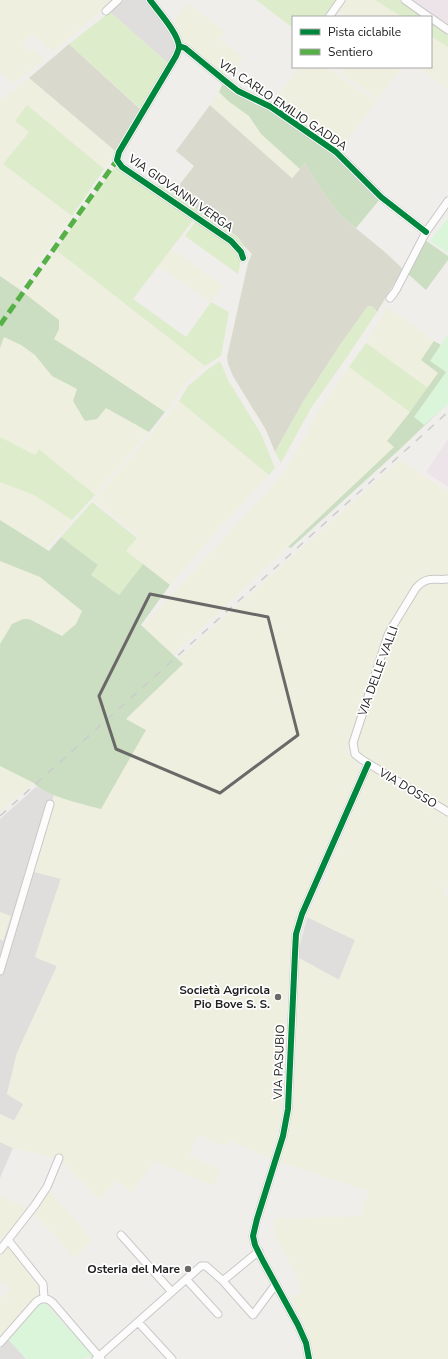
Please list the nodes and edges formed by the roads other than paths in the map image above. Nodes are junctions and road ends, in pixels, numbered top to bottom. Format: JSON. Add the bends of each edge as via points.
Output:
{"nodes":[{"id":1,"x":118,"y":0,"type":"edge"},
{"id":2,"x":150,"y":0,"type":"edge"},
{"id":3,"x":341,"y":0,"type":"edge"},
{"id":4,"x":405,"y":0,"type":"edge"},
{"id":5,"x":106,"y":11,"type":"dead end"},
{"id":6,"x":330,"y":16,"type":"edge"},
{"id":7,"x":427,"y":16,"type":"edge"},
{"id":8,"x":432,"y":19,"type":"edge"},
{"id":9,"x":448,"y":30,"type":"edge"},
{"id":10,"x":179,"y":46,"type":"junction"},
{"id":11,"x":448,"y":202,"type":"edge"},
{"id":12,"x":426,"y":232,"type":"junction"},
{"id":13,"x":243,"y":258,"type":"dead end"},
{"id":14,"x":394,"y":292,"type":"dead end"},
{"id":15,"x":448,"y":579,"type":"edge"},
{"id":16,"x":368,"y":764,"type":"junction"},
{"id":17,"x":50,"y":804,"type":"dead end"},
{"id":18,"x":448,"y":812,"type":"edge"},
{"id":19,"x":0,"y":971,"type":"edge"},
{"id":20,"x":59,"y":1158,"type":"dead end"},
{"id":21,"x":121,"y":1235,"type":"dead end"},
{"id":22,"x":8,"y":1240,"type":"junction"},
{"id":23,"x":0,"y":1250,"type":"edge"},
{"id":24,"x":259,"y":1251,"type":"junction"},
{"id":25,"x":186,"y":1279,"type":"junction"},
{"id":26,"x":222,"y":1280,"type":"junction"},
{"id":27,"x":276,"y":1284,"type":"junction"},
{"id":28,"x":172,"y":1292,"type":"junction"},
{"id":29,"x":44,"y":1298,"type":"junction"},
{"id":30,"x":218,"y":1314,"type":"dead end"},
{"id":31,"x":138,"y":1322,"type":"junction"},
{"id":32,"x":0,"y":1343,"type":"edge"},
{"id":33,"x":99,"y":1358,"type":"edge"},
{"id":34,"x":172,"y":1359,"type":"edge"},
{"id":35,"x":309,"y":1359,"type":"edge"}],
"edges":[{"from":1,"to":5,"type":"street"},
{"from":2,"to":10,"type":"street","via":[[172,30]]},
{"from":3,"to":6,"type":"street"},
{"from":4,"to":7,"type":"street"},
{"from":8,"to":9,"type":"street"},
{"from":10,"to":12,"type":"street","name":"VIA CARLO EMILIO GADDA","via":[[185,48],[238,91],[271,107],[336,152],[381,197]]},
{"from":10,"to":13,"type":"street","name":"VIA GIOVANNI VERGA","via":[[176,56],[119,152],[117,160],[122,167],[231,241]]},
{"from":11,"to":12,"type":"street"},
{"from":12,"to":14,"type":"street"},
{"from":15,"to":16,"type":"street","name":"VIA DELLE VALLI","via":[[431,579],[420,583],[388,635],[353,743],[355,754]]},
{"from":16,"to":18,"type":"street","name":"VIA DOSSO"},
{"from":16,"to":24,"type":"street","name":"VIA PASUBIO","via":[[302,914],[296,934],[288,1109],[283,1136],[253,1236]]},
{"from":17,"to":19,"type":"street"},
{"from":20,"to":22,"type":"street","via":[[47,1187]]},
{"from":21,"to":28,"type":"street"},
{"from":22,"to":23,"type":"street"},
{"from":22,"to":29,"type":"street","via":[[43,1284]]},
{"from":24,"to":26,"type":"street"},
{"from":24,"to":27,"type":"street","name":"VIA PASUBIO"},
{"from":25,"to":26,"type":"street","via":[[201,1266],[206,1266]]},
{"from":25,"to":28,"type":"street"},
{"from":25,"to":30,"type":"street"},
{"from":26,"to":27,"type":"street","via":[[252,1315]]},
{"from":27,"to":35,"type":"street","name":"VIA PASUBIO","via":[[306,1343]]},
{"from":28,"to":31,"type":"street"},
{"from":29,"to":32,"type":"street","via":[[36,1302]]},
{"from":29,"to":33,"type":"street","via":[[53,1303]]},
{"from":31,"to":33,"type":"street"},
{"from":31,"to":34,"type":"street"}]}
